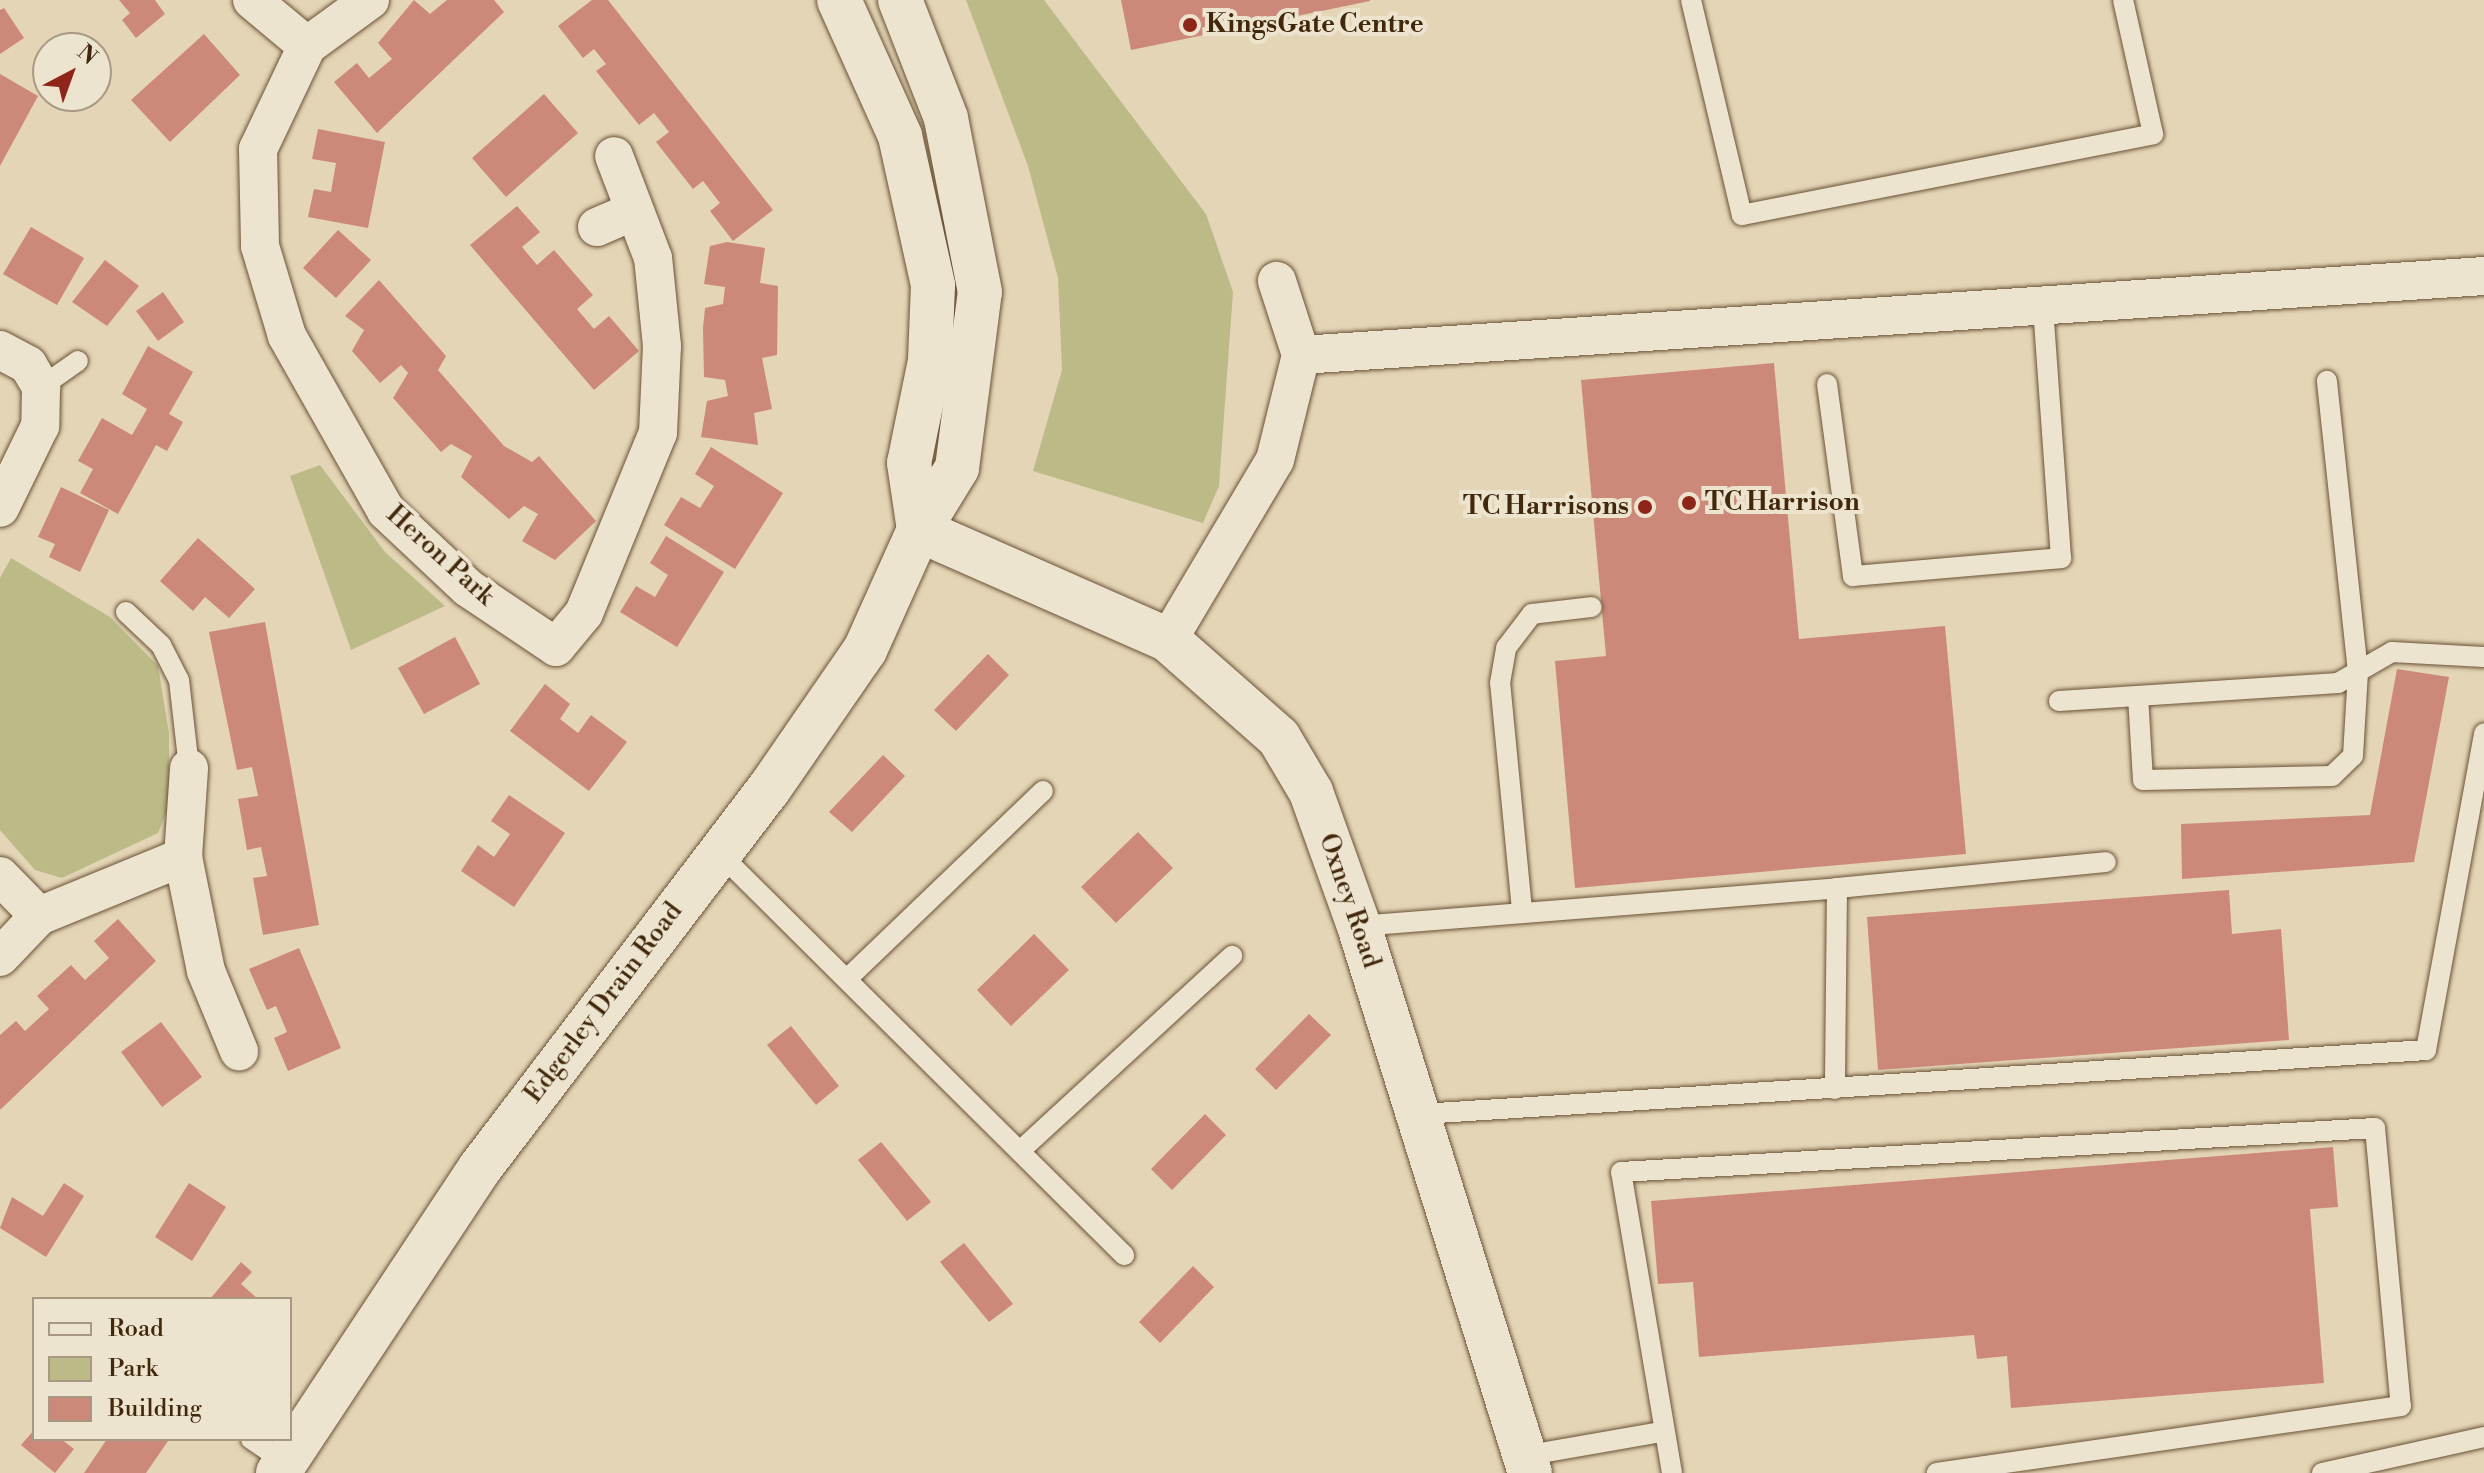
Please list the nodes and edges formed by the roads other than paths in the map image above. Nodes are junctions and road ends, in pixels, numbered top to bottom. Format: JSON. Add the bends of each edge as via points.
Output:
{"nodes":[{"id":1,"x":252,"y":0,"type":"edge"},
{"id":2,"x":370,"y":0,"type":"edge"},
{"id":3,"x":839,"y":0,"type":"edge"},
{"id":4,"x":900,"y":0,"type":"edge"},
{"id":5,"x":1691,"y":0,"type":"edge"},
{"id":6,"x":2123,"y":0,"type":"edge"},
{"id":7,"x":307,"y":46,"type":"junction"},
{"id":8,"x":614,"y":156,"type":"dead end"},
{"id":9,"x":634,"y":211,"type":"junction"},
{"id":10,"x":597,"y":227,"type":"dead end"},
{"id":11,"x":2484,"y":276,"type":"edge"},
{"id":12,"x":1277,"y":281,"type":"dead end"},
{"id":13,"x":2043,"y":305,"type":"junction"},
{"id":14,"x":0,"y":350,"type":"edge"},
{"id":15,"x":1301,"y":355,"type":"junction"},
{"id":16,"x":78,"y":361,"type":"dead end"},
{"id":17,"x":2327,"y":381,"type":"dead end"},
{"id":18,"x":1827,"y":384,"type":"dead end"},
{"id":19,"x":41,"y":387,"type":"junction"},
{"id":20,"x":0,"y":508,"type":"edge"},
{"id":21,"x":919,"y":530,"type":"junction"},
{"id":22,"x":1592,"y":607,"type":"dead end"},
{"id":23,"x":126,"y":612,"type":"dead end"},
{"id":24,"x":1168,"y":640,"type":"junction"},
{"id":25,"x":2484,"y":657,"type":"edge"},
{"id":26,"x":2358,"y":672,"type":"junction"},
{"id":27,"x":2138,"y":696,"type":"junction"},
{"id":28,"x":2059,"y":701,"type":"dead end"},
{"id":29,"x":2484,"y":733,"type":"edge"},
{"id":30,"x":189,"y":768,"type":"joint"},
{"id":31,"x":1043,"y":791,"type":"dead end"},
{"id":32,"x":719,"y":853,"type":"junction"},
{"id":33,"x":183,"y":857,"type":"junction"},
{"id":34,"x":2106,"y":862,"type":"dead end"},
{"id":35,"x":0,"y":876,"type":"edge"},
{"id":36,"x":1837,"y":888,"type":"junction"},
{"id":37,"x":1522,"y":910,"type":"junction"},
{"id":38,"x":39,"y":916,"type":"junction"},
{"id":39,"x":1359,"y":926,"type":"junction"},
{"id":40,"x":1232,"y":956,"type":"dead end"},
{"id":41,"x":0,"y":957,"type":"edge"},
{"id":42,"x":848,"y":978,"type":"junction"},
{"id":43,"x":239,"y":1051,"type":"dead end"},
{"id":44,"x":1835,"y":1089,"type":"junction"},
{"id":45,"x":1421,"y":1114,"type":"junction"},
{"id":46,"x":1021,"y":1150,"type":"junction"},
{"id":47,"x":1124,"y":1255,"type":"dead end"},
{"id":48,"x":292,"y":1430,"type":"edge"},
{"id":49,"x":1662,"y":1432,"type":"junction"},
{"id":50,"x":2484,"y":1437,"type":"edge"},
{"id":51,"x":284,"y":1441,"type":"edge"},
{"id":52,"x":272,"y":1458,"type":"edge"},
{"id":53,"x":1527,"y":1465,"type":"edge"},
{"id":54,"x":1672,"y":1473,"type":"edge"},
{"id":55,"x":1937,"y":1473,"type":"edge"},
{"id":56,"x":2322,"y":1473,"type":"edge"}],
"edges":[{"from":1,"to":7,"type":"street"},
{"from":2,"to":7,"type":"street","name":"Heron Park"},
{"from":3,"to":21,"type":"street","via":[[900,136],[933,285],[930,361],[909,463]]},
{"from":4,"to":21,"type":"street","name":"Edgerley Drain Road","via":[[946,118],[980,292],[957,468]]},
{"from":5,"to":6,"type":"lane","via":[[1742,215],[2153,134]]},
{"from":7,"to":9,"type":"street","name":"Heron Park","via":[[258,149],[260,246],[287,336],[386,511],[468,588],[556,647],[584,613],[658,433],[662,346],[653,258]]},
{"from":8,"to":9,"type":"street","name":"Heron Park"},
{"from":9,"to":10,"type":"street"},
{"from":11,"to":13,"type":"street"},
{"from":12,"to":15,"type":"street"},
{"from":13,"to":15,"type":"street"},
{"from":13,"to":18,"type":"lane","via":[[2061,558],[1853,576]]},
{"from":14,"to":19,"type":"street","via":[[28,365]]},
{"from":15,"to":24,"type":"street","via":[[1275,460]]},
{"from":16,"to":19,"type":"lane"},
{"from":17,"to":26,"type":"lane"},
{"from":19,"to":20,"type":"street","via":[[40,426]]},
{"from":21,"to":24,"type":"street","name":"Oxney Road"},
{"from":21,"to":32,"type":"street","name":"Edgerley Drain Road","via":[[865,650]]},
{"from":22,"to":37,"type":"lane","via":[[1532,614],[1506,648],[1500,683]]},
{"from":23,"to":30,"type":"lane","via":[[161,645],[179,680]]},
{"from":24,"to":39,"type":"street","name":"Oxney Road","via":[[1279,738],[1311,792]]},
{"from":25,"to":26,"type":"lane","via":[[2392,652]]},
{"from":26,"to":27,"type":"lane","via":[[2338,683]]},
{"from":26,"to":27,"type":"lane","via":[[2353,756],[2332,776],[2143,780]]},
{"from":27,"to":28,"type":"lane"},
{"from":29,"to":44,"type":"lane","via":[[2426,1050]]},
{"from":30,"to":33,"type":"street"},
{"from":31,"to":42,"type":"lane"},
{"from":32,"to":42,"type":"lane"},
{"from":32,"to":48,"type":"street","name":"Edgerley Drain Road","via":[[497,1145]]},
{"from":33,"to":38,"type":"street"},
{"from":33,"to":43,"type":"street","via":[[206,971]]},
{"from":34,"to":36,"type":"lane"},
{"from":35,"to":38,"type":"street"},
{"from":36,"to":37,"type":"lane"},
{"from":36,"to":44,"type":"lane"},
{"from":37,"to":39,"type":"lane"},
{"from":38,"to":41,"type":"street"},
{"from":39,"to":45,"type":"street","name":"Oxney Road"},
{"from":40,"to":46,"type":"lane"},
{"from":42,"to":46,"type":"lane"},
{"from":44,"to":45,"type":"lane"},
{"from":45,"to":53,"type":"street","name":"Oxney Road"},
{"from":46,"to":47,"type":"lane"},
{"from":49,"to":53,"type":"lane"},
{"from":49,"to":54,"type":"lane"},
{"from":49,"to":55,"type":"lane","via":[[1621,1172],[2375,1128],[2401,1406]]},
{"from":50,"to":56,"type":"lane"},
{"from":51,"to":52,"type":"street","name":"Edgerley Drain Road"}]}
